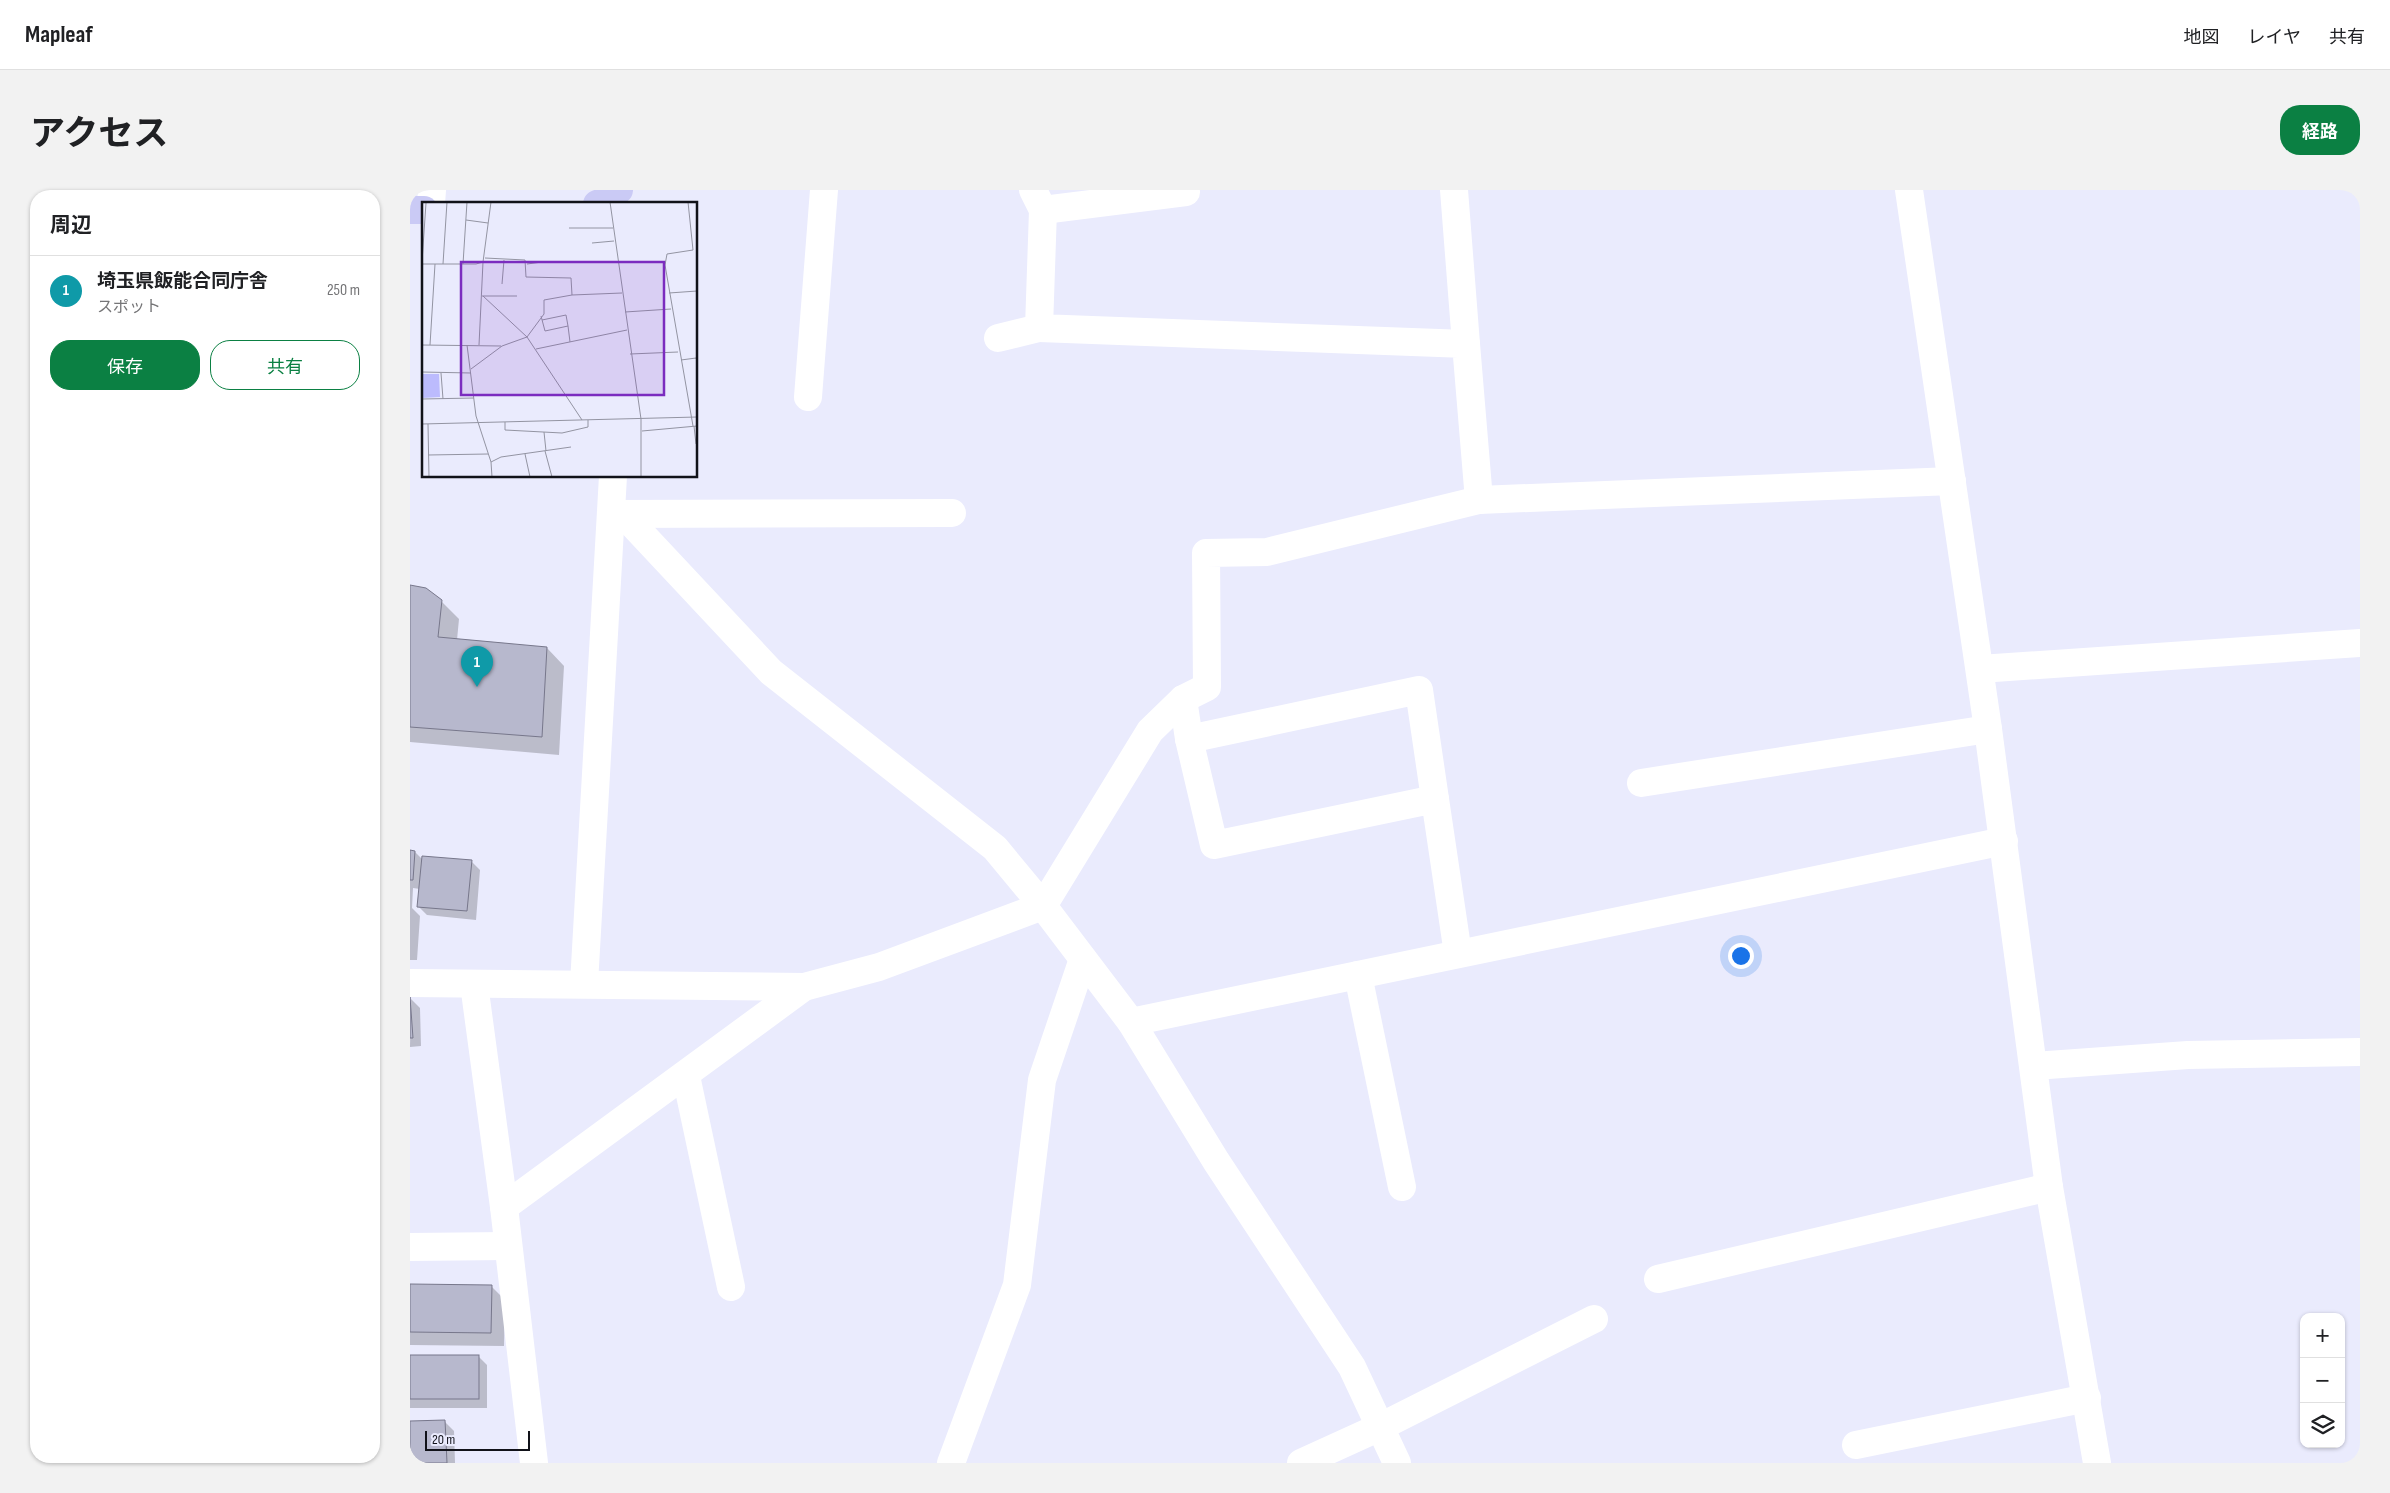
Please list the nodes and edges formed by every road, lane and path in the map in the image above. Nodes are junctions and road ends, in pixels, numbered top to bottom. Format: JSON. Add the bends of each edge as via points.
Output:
{"nodes":[{"id":1,"x":619,"y":190,"type":"edge"},
{"id":2,"x":824,"y":190,"type":"edge"},
{"id":3,"x":1454,"y":190,"type":"edge"},
{"id":4,"x":1909,"y":190,"type":"edge"},
{"id":5,"x":1186,"y":192,"type":"dead end"},
{"id":6,"x":1038,"y":200,"type":"edge"},
{"id":7,"x":602,"y":202,"type":"edge"},
{"id":8,"x":1039,"y":328,"type":"junction"},
{"id":9,"x":998,"y":338,"type":"dead end"},
{"id":10,"x":1466,"y":344,"type":"junction"},
{"id":11,"x":808,"y":397,"type":"dead end"},
{"id":12,"x":613,"y":478,"type":"edge"},
{"id":13,"x":1952,"y":481,"type":"junction"},
{"id":14,"x":1479,"y":500,"type":"junction"},
{"id":15,"x":952,"y":513,"type":"dead end"},
{"id":16,"x":616,"y":514,"type":"junction"},
{"id":17,"x":2360,"y":643,"type":"edge"},
{"id":18,"x":1980,"y":669,"type":"junction"},
{"id":19,"x":1183,"y":699,"type":"junction"},
{"id":20,"x":1988,"y":729,"type":"junction"},
{"id":21,"x":1189,"y":739,"type":"junction"},
{"id":22,"x":1641,"y":784,"type":"dead end"},
{"id":23,"x":1435,"y":799,"type":"junction"},
{"id":24,"x":2004,"y":841,"type":"junction"},
{"id":25,"x":1043,"y":906,"type":"junction"},
{"id":26,"x":1458,"y":954,"type":"junction"},
{"id":27,"x":1083,"y":959,"type":"junction"},
{"id":28,"x":1358,"y":975,"type":"junction"},
{"id":29,"x":410,"y":984,"type":"edge"},
{"id":30,"x":474,"y":984,"type":"junction"},
{"id":31,"x":584,"y":984,"type":"junction"},
{"id":32,"x":804,"y":987,"type":"junction"},
{"id":33,"x":1131,"y":1022,"type":"junction"},
{"id":34,"x":2360,"y":1052,"type":"edge"},
{"id":35,"x":2034,"y":1066,"type":"junction"},
{"id":36,"x":686,"y":1076,"type":"junction"},
{"id":37,"x":1402,"y":1187,"type":"dead end"},
{"id":38,"x":2049,"y":1187,"type":"junction"},
{"id":39,"x":504,"y":1207,"type":"junction"},
{"id":40,"x":507,"y":1246,"type":"junction"},
{"id":41,"x":410,"y":1247,"type":"edge"},
{"id":42,"x":1658,"y":1279,"type":"dead end"},
{"id":43,"x":731,"y":1287,"type":"dead end"},
{"id":44,"x":1594,"y":1319,"type":"dead end"},
{"id":45,"x":2087,"y":1398,"type":"junction"},
{"id":46,"x":1380,"y":1427,"type":"junction"},
{"id":47,"x":1856,"y":1445,"type":"dead end"},
{"id":48,"x":534,"y":1463,"type":"edge"},
{"id":49,"x":951,"y":1463,"type":"edge"},
{"id":50,"x":1301,"y":1463,"type":"edge"},
{"id":51,"x":1397,"y":1463,"type":"edge"},
{"id":52,"x":2097,"y":1463,"type":"edge"}],
"edges":[{"from":1,"to":7,"type":"main road"},
{"from":2,"to":11,"type":"street"},
{"from":3,"to":10,"type":"street"},
{"from":4,"to":13,"type":"street"},
{"from":5,"to":6,"type":"street"},
{"from":6,"to":8,"type":"street"},
{"from":8,"to":9,"type":"street"},
{"from":8,"to":10,"type":"street"},
{"from":10,"to":14,"type":"street"},
{"from":12,"to":16,"type":"street"},
{"from":13,"to":14,"type":"street"},
{"from":13,"to":18,"type":"street"},
{"from":14,"to":19,"type":"street","via":[[1267,552],[1206,553],[1207,686]]},
{"from":15,"to":16,"type":"street"},
{"from":16,"to":25,"type":"street","via":[[771,672],[995,848]]},
{"from":16,"to":31,"type":"street"},
{"from":17,"to":18,"type":"street"},
{"from":18,"to":20,"type":"street"},
{"from":19,"to":21,"type":"street"},
{"from":19,"to":25,"type":"street","via":[[1150,732]]},
{"from":20,"to":22,"type":"street"},
{"from":20,"to":24,"type":"street"},
{"from":21,"to":23,"type":"street","via":[[1214,845]]},
{"from":21,"to":23,"type":"street","via":[[1420,690]]},
{"from":23,"to":26,"type":"street"},
{"from":24,"to":26,"type":"street"},
{"from":24,"to":35,"type":"street"},
{"from":25,"to":27,"type":"street"},
{"from":25,"to":32,"type":"street","via":[[879,967]]},
{"from":26,"to":28,"type":"street"},
{"from":27,"to":33,"type":"street"},
{"from":27,"to":49,"type":"street","via":[[1042,1080],[1017,1285]]},
{"from":28,"to":33,"type":"street"},
{"from":28,"to":37,"type":"street"},
{"from":29,"to":30,"type":"street"},
{"from":30,"to":31,"type":"street"},
{"from":30,"to":39,"type":"street"},
{"from":31,"to":32,"type":"street"},
{"from":32,"to":36,"type":"street"},
{"from":33,"to":46,"type":"street","via":[[1216,1161],[1352,1366]]},
{"from":34,"to":35,"type":"street","via":[[2188,1055]]},
{"from":35,"to":38,"type":"street"},
{"from":36,"to":39,"type":"street"},
{"from":36,"to":43,"type":"street"},
{"from":38,"to":42,"type":"street"},
{"from":38,"to":45,"type":"street"},
{"from":39,"to":40,"type":"street"},
{"from":40,"to":41,"type":"street"},
{"from":40,"to":48,"type":"street"},
{"from":44,"to":46,"type":"street"},
{"from":45,"to":47,"type":"street"},
{"from":45,"to":52,"type":"street"},
{"from":46,"to":50,"type":"street"},
{"from":46,"to":51,"type":"street"}]}
